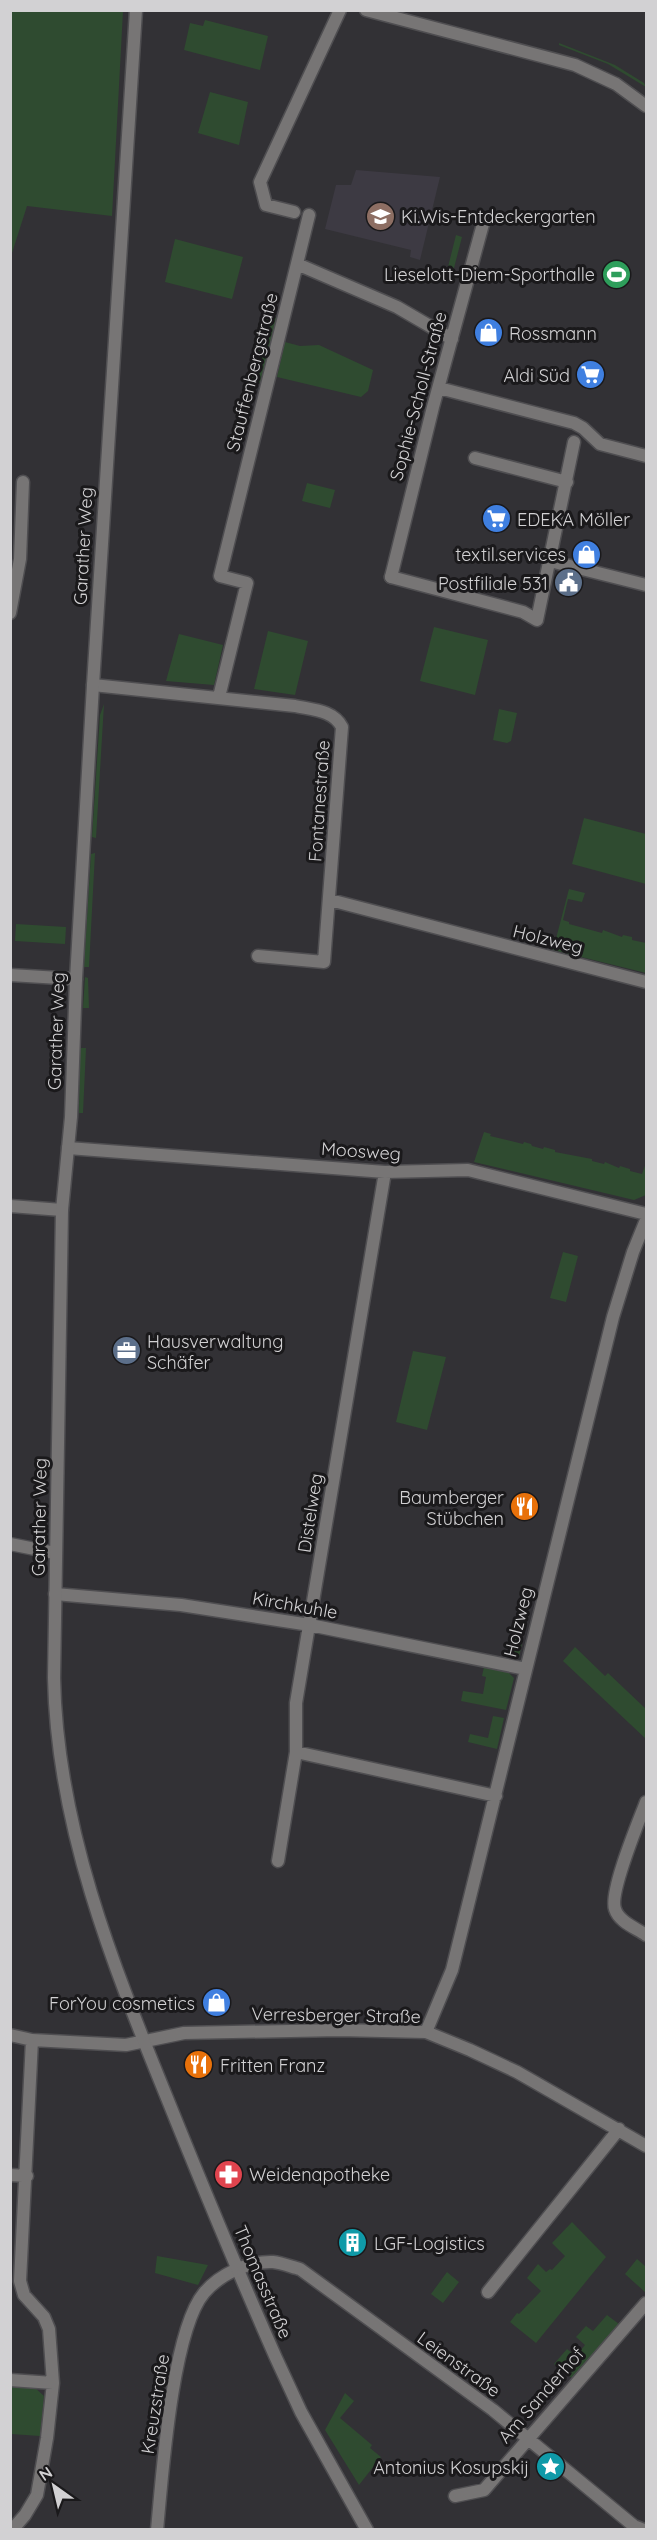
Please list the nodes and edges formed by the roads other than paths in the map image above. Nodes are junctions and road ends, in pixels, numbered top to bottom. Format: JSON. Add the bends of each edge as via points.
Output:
{"nodes":[{"id":1,"x":136,"y":10,"type":"edge"},
{"id":2,"x":340,"y":10,"type":"edge"},
{"id":3,"x":366,"y":10,"type":"edge"},
{"id":4,"x":646,"y":106,"type":"edge"},
{"id":5,"x":294,"y":212,"type":"dead end"},
{"id":6,"x":309,"y":215,"type":"dead end"},
{"id":7,"x":483,"y":224,"type":"dead end"},
{"id":8,"x":297,"y":264,"type":"junction"},
{"id":9,"x":452,"y":339,"type":"junction"},
{"id":10,"x":439,"y":388,"type":"junction"},
{"id":11,"x":574,"y":442,"type":"dead end"},
{"id":12,"x":646,"y":456,"type":"edge"},
{"id":13,"x":475,"y":458,"type":"dead end"},
{"id":14,"x":23,"y":482,"type":"dead end"},
{"id":15,"x":567,"y":482,"type":"junction"},
{"id":16,"x":550,"y":561,"type":"junction"},
{"id":17,"x":646,"y":585,"type":"edge"},
{"id":18,"x":10,"y":614,"type":"edge"},
{"id":19,"x":93,"y":686,"type":"junction"},
{"id":20,"x":219,"y":697,"type":"junction"},
{"id":21,"x":330,"y":900,"type":"junction"},
{"id":22,"x":258,"y":956,"type":"dead end"},
{"id":23,"x":10,"y":975,"type":"edge"},
{"id":24,"x":76,"y":980,"type":"junction"},
{"id":25,"x":646,"y":982,"type":"edge"},
{"id":26,"x":68,"y":1148,"type":"junction"},
{"id":27,"x":385,"y":1172,"type":"junction"},
{"id":28,"x":10,"y":1206,"type":"edge"},
{"id":29,"x":62,"y":1210,"type":"junction"},
{"id":30,"x":646,"y":1214,"type":"edge"},
{"id":31,"x":646,"y":1220,"type":"edge"},
{"id":32,"x":10,"y":1544,"type":"edge"},
{"id":33,"x":55,"y":1553,"type":"junction"},
{"id":34,"x":55,"y":1594,"type":"junction"},
{"id":35,"x":310,"y":1625,"type":"junction"},
{"id":36,"x":525,"y":1669,"type":"junction"},
{"id":37,"x":296,"y":1752,"type":"junction"},
{"id":38,"x":496,"y":1796,"type":"junction"},
{"id":39,"x":646,"y":1802,"type":"edge"},
{"id":40,"x":278,"y":1861,"type":"dead end"},
{"id":41,"x":646,"y":1935,"type":"edge"},
{"id":42,"x":426,"y":2032,"type":"junction"},
{"id":43,"x":10,"y":2035,"type":"edge"},
{"id":44,"x":32,"y":2040,"type":"junction"},
{"id":45,"x":143,"y":2042,"type":"junction"},
{"id":46,"x":619,"y":2129,"type":"junction"},
{"id":47,"x":646,"y":2146,"type":"edge"},
{"id":48,"x":10,"y":2175,"type":"edge"},
{"id":49,"x":27,"y":2176,"type":"junction"},
{"id":50,"x":238,"y":2269,"type":"junction"},
{"id":51,"x":488,"y":2292,"type":"dead end"},
{"id":52,"x":646,"y":2302,"type":"edge"},
{"id":53,"x":10,"y":2380,"type":"edge"},
{"id":54,"x":53,"y":2383,"type":"junction"},
{"id":55,"x":526,"y":2439,"type":"junction"},
{"id":56,"x":455,"y":2496,"type":"dead end"},
{"id":57,"x":12,"y":2529,"type":"edge"},
{"id":58,"x":157,"y":2529,"type":"edge"},
{"id":59,"x":367,"y":2529,"type":"edge"},
{"id":60,"x":644,"y":2529,"type":"edge"}],
"edges":[{"from":1,"to":19,"type":"street","name":"Garather Weg"},
{"from":2,"to":5,"type":"street","via":[[260,182],[266,205]]},
{"from":3,"to":4,"type":"street","via":[[574,65],[616,84]]},
{"from":6,"to":8,"type":"street","name":"Stauffenbergstraße"},
{"from":7,"to":9,"type":"street","name":"Sophie-Scholl-Straße"},
{"from":8,"to":9,"type":"street","via":[[397,307]]},
{"from":8,"to":20,"type":"street","name":"Stauffenbergstraße","via":[[220,576],[247,583]]},
{"from":9,"to":10,"type":"street","name":"Sophie-Scholl-Straße"},
{"from":10,"to":12,"type":"street","via":[[567,421],[583,428],[600,444]]},
{"from":10,"to":16,"type":"street","name":"Sophie-Scholl-Straße","via":[[391,577],[523,612],[537,620]]},
{"from":11,"to":15,"type":"street"},
{"from":13,"to":15,"type":"street"},
{"from":14,"to":18,"type":"street","via":[[20,559]]},
{"from":15,"to":16,"type":"street"},
{"from":16,"to":17,"type":"street"},
{"from":19,"to":20,"type":"street","name":"Fontanestraße"},
{"from":19,"to":24,"type":"street","name":"Garather Weg"},
{"from":20,"to":21,"type":"street","name":"Fontanestraße","via":[[321,711],[338,720],[342,728]]},
{"from":21,"to":22,"type":"street","name":"Fontanestraße","via":[[324,962]]},
{"from":21,"to":25,"type":"street","name":"Holzweg"},
{"from":23,"to":24,"type":"street"},
{"from":24,"to":26,"type":"street","name":"Garather Weg"},
{"from":26,"to":27,"type":"street","name":"Moosweg"},
{"from":26,"to":29,"type":"street","name":"Garather Weg"},
{"from":27,"to":30,"type":"street","name":"Moosweg","via":[[468,1170]]},
{"from":27,"to":35,"type":"street","name":"Distelweg"},
{"from":28,"to":29,"type":"street"},
{"from":29,"to":33,"type":"street","name":"Garather Weg"},
{"from":31,"to":36,"type":"street","name":"Holzweg","via":[[613,1317]]},
{"from":32,"to":33,"type":"street"},
{"from":33,"to":34,"type":"street","name":"Garather Weg"},
{"from":34,"to":35,"type":"street","name":"Kirchkuhle","via":[[181,1605]]},
{"from":34,"to":45,"type":"street","name":"Garather Weg","via":[[54,1701],[65,1794],[105,1940]]},
{"from":35,"to":36,"type":"street","name":"Kirchkuhle"},
{"from":35,"to":37,"type":"street","name":"Distelweg","via":[[296,1703]]},
{"from":36,"to":38,"type":"street","name":"Holzweg"},
{"from":37,"to":38,"type":"street"},
{"from":37,"to":40,"type":"street","name":"Distelweg"},
{"from":38,"to":42,"type":"street","name":"Holzweg","via":[[452,1970]]},
{"from":39,"to":41,"type":"street","via":[[615,1892],[614,1908],[622,1920]]},
{"from":42,"to":45,"type":"street","name":"Verresberger Straße","via":[[184,2033]]},
{"from":42,"to":46,"type":"street","name":"Verresberger Straße","via":[[517,2072]]},
{"from":43,"to":44,"type":"street","name":"Verresberger Straße"},
{"from":44,"to":45,"type":"street","name":"Verresberger Straße","via":[[126,2045]]},
{"from":44,"to":49,"type":"street"},
{"from":45,"to":50,"type":"street","name":"Thomasstraße"},
{"from":46,"to":47,"type":"street","name":"Verresberger Straße"},
{"from":46,"to":51,"type":"street"},
{"from":48,"to":49,"type":"street"},
{"from":49,"to":54,"type":"street","via":[[20,2288],[50,2329]]},
{"from":50,"to":55,"type":"street","name":"Leienstraße","via":[[273,2262],[300,2269],[493,2410]]},
{"from":50,"to":58,"type":"street","name":"Kreuzstraße","via":[[204,2294],[192,2315],[175,2373]]},
{"from":50,"to":59,"type":"street","name":"Thomasstraße","via":[[301,2412]]},
{"from":52,"to":55,"type":"street","name":"Am Sanderhof"},
{"from":53,"to":54,"type":"street"},
{"from":54,"to":57,"type":"street","via":[[37,2495]]},
{"from":55,"to":56,"type":"street","name":"Am Sanderhof","via":[[483,2490]]},
{"from":55,"to":60,"type":"street","name":"Leienstraße","via":[[634,2526]]}]}
